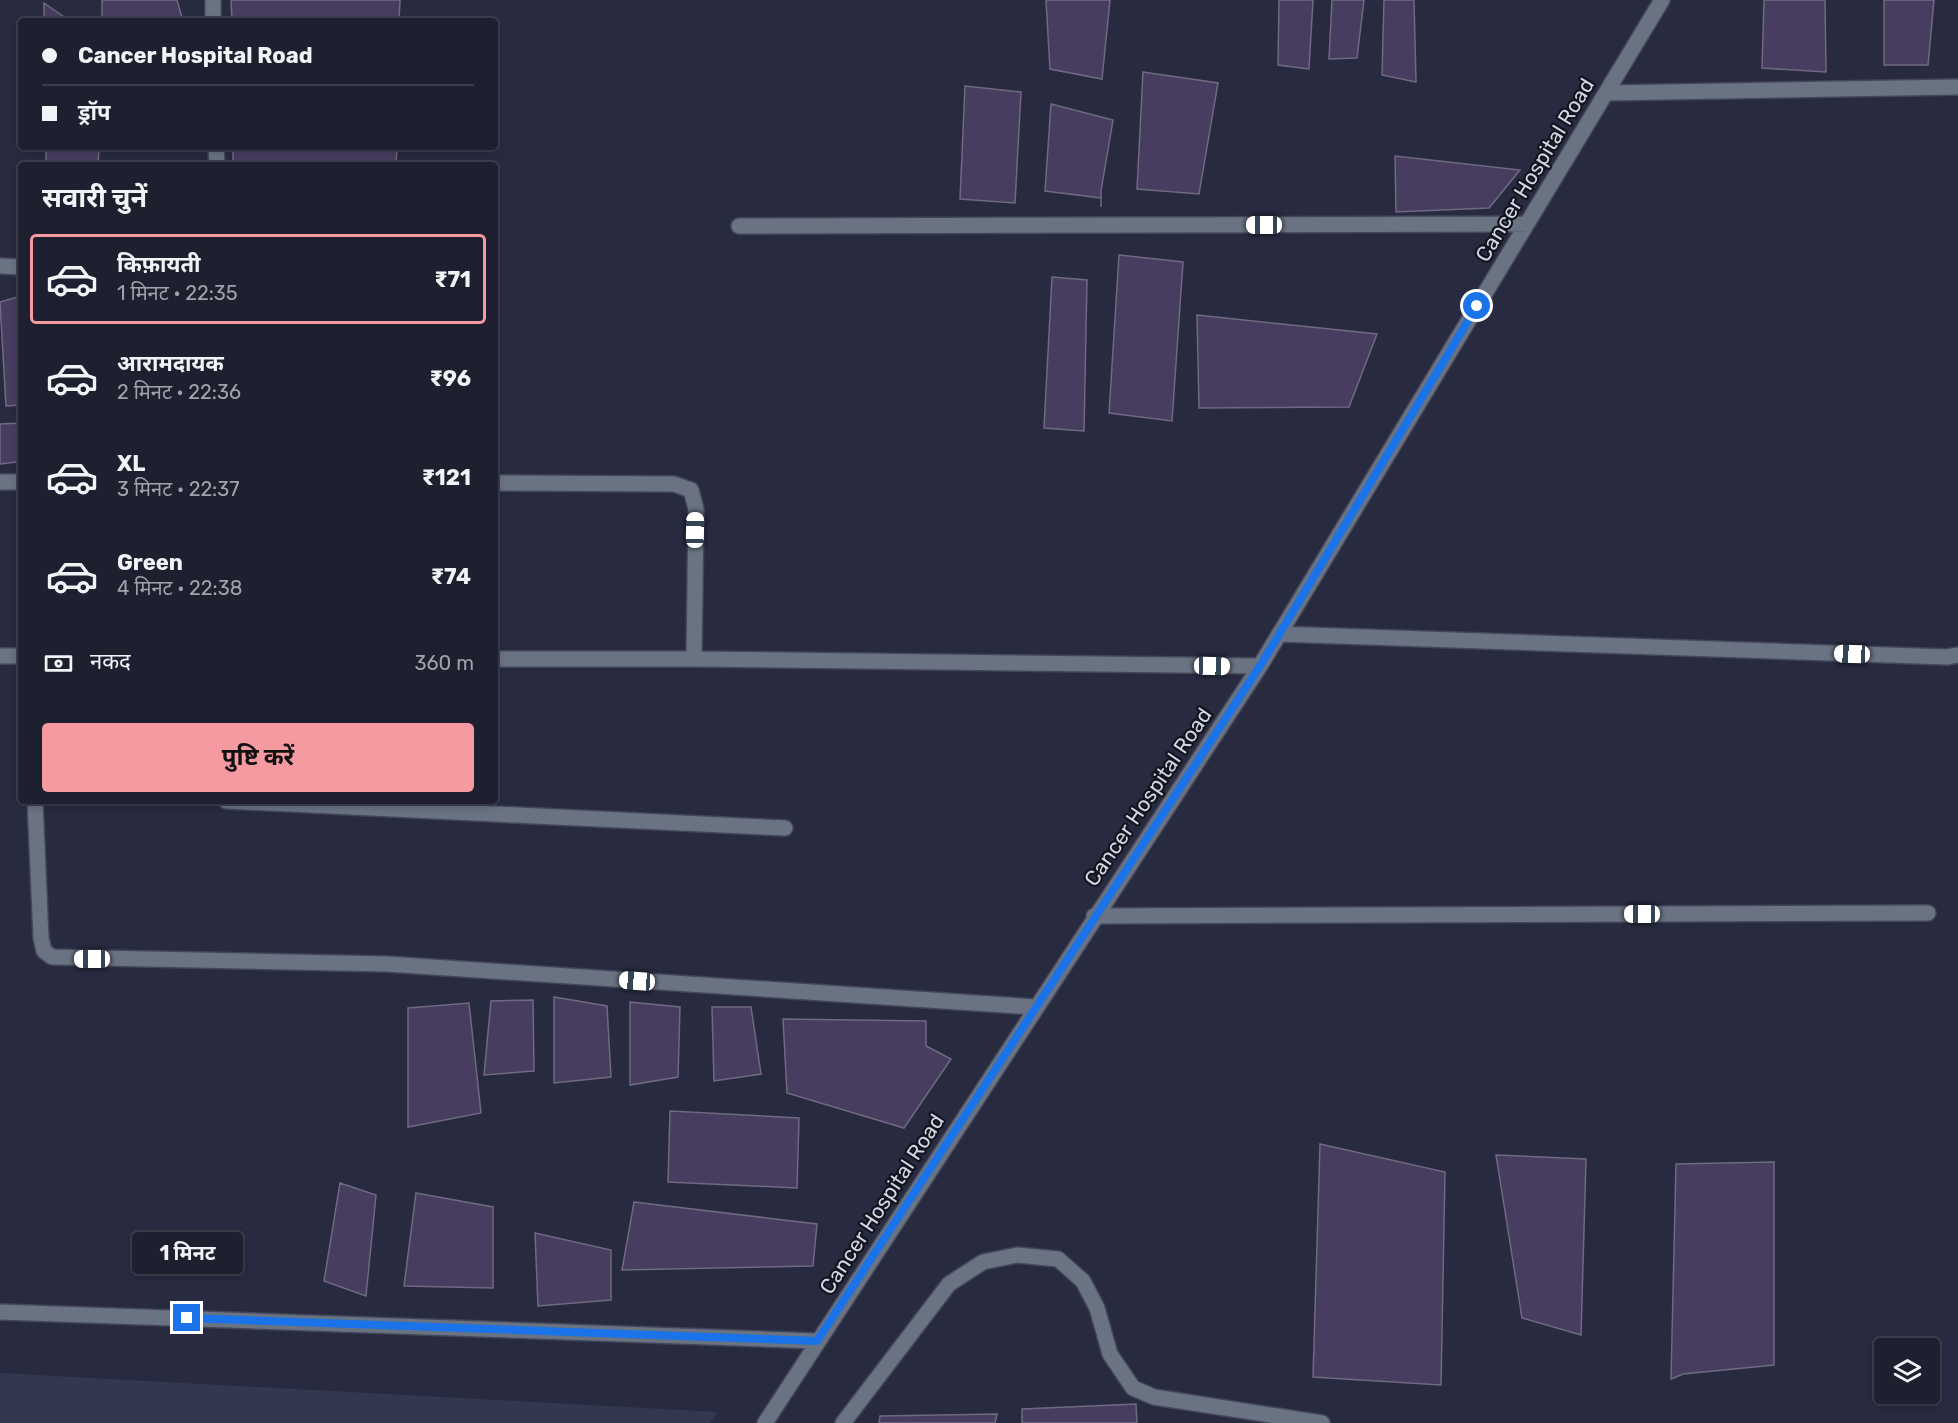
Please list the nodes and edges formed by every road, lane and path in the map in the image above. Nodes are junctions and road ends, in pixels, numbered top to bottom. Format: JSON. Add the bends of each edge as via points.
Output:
{"nodes":[{"id":1,"x":213,"y":0,"type":"edge"},
{"id":2,"x":1662,"y":0,"type":"edge"},
{"id":3,"x":213,"y":18,"type":"edge"},
{"id":4,"x":1958,"y":87,"type":"edge"},
{"id":5,"x":1606,"y":93,"type":"junction"},
{"id":6,"x":1526,"y":224,"type":"junction"},
{"id":7,"x":739,"y":226,"type":"dead end"},
{"id":8,"x":0,"y":266,"type":"edge"},
{"id":9,"x":18,"y":267,"type":"edge"},
{"id":10,"x":0,"y":482,"type":"edge"},
{"id":11,"x":18,"y":482,"type":"edge"},
{"id":12,"x":498,"y":483,"type":"edge"},
{"id":13,"x":1279,"y":634,"type":"junction"},
{"id":14,"x":1958,"y":655,"type":"edge"},
{"id":15,"x":0,"y":656,"type":"edge"},
{"id":16,"x":18,"y":656,"type":"edge"},
{"id":17,"x":498,"y":659,"type":"edge"},
{"id":18,"x":694,"y":659,"type":"junction"},
{"id":19,"x":1260,"y":666,"type":"junction"},
{"id":20,"x":35,"y":804,"type":"edge"},
{"id":21,"x":288,"y":804,"type":"edge"},
{"id":22,"x":785,"y":828,"type":"dead end"},
{"id":23,"x":1928,"y":913,"type":"dead end"},
{"id":24,"x":1094,"y":916,"type":"junction"},
{"id":25,"x":1035,"y":1007,"type":"junction"},
{"id":26,"x":0,"y":1312,"type":"edge"},
{"id":27,"x":817,"y":1341,"type":"junction"},
{"id":28,"x":765,"y":1423,"type":"edge"},
{"id":29,"x":843,"y":1423,"type":"edge"},
{"id":30,"x":1322,"y":1423,"type":"edge"}],
"edges":[{"from":1,"to":3,"type":"street"},
{"from":2,"to":5,"type":"street","name":"Cancer Hospital Road"},
{"from":4,"to":5,"type":"street"},
{"from":5,"to":6,"type":"street","name":"Cancer Hospital Road"},
{"from":6,"to":7,"type":"street"},
{"from":6,"to":13,"type":"street","name":"Cancer Hospital Road"},
{"from":8,"to":9,"type":"street"},
{"from":10,"to":11,"type":"street"},
{"from":12,"to":18,"type":"street","via":[[674,484],[691,490],[696,509]]},
{"from":13,"to":14,"type":"street"},
{"from":13,"to":19,"type":"street","name":"Cancer Hospital Road"},
{"from":15,"to":16,"type":"street"},
{"from":17,"to":18,"type":"street"},
{"from":18,"to":19,"type":"street"},
{"from":19,"to":24,"type":"street","name":"Cancer Hospital Road"},
{"from":20,"to":25,"type":"street","via":[[41,938],[44,951],[52,957],[387,964]]},
{"from":21,"to":22,"type":"street"},
{"from":23,"to":24,"type":"street"},
{"from":24,"to":25,"type":"street","name":"Cancer Hospital Road"},
{"from":25,"to":27,"type":"street","name":"Cancer Hospital Road"},
{"from":26,"to":27,"type":"street"},
{"from":27,"to":28,"type":"street","name":"Cancer Hospital Road"},
{"from":29,"to":30,"type":"street","via":[[949,1284],[983,1262],[1017,1255],[1058,1259],[1083,1281],[1097,1308],[1110,1354],[1133,1388],[1154,1397]]}]}
